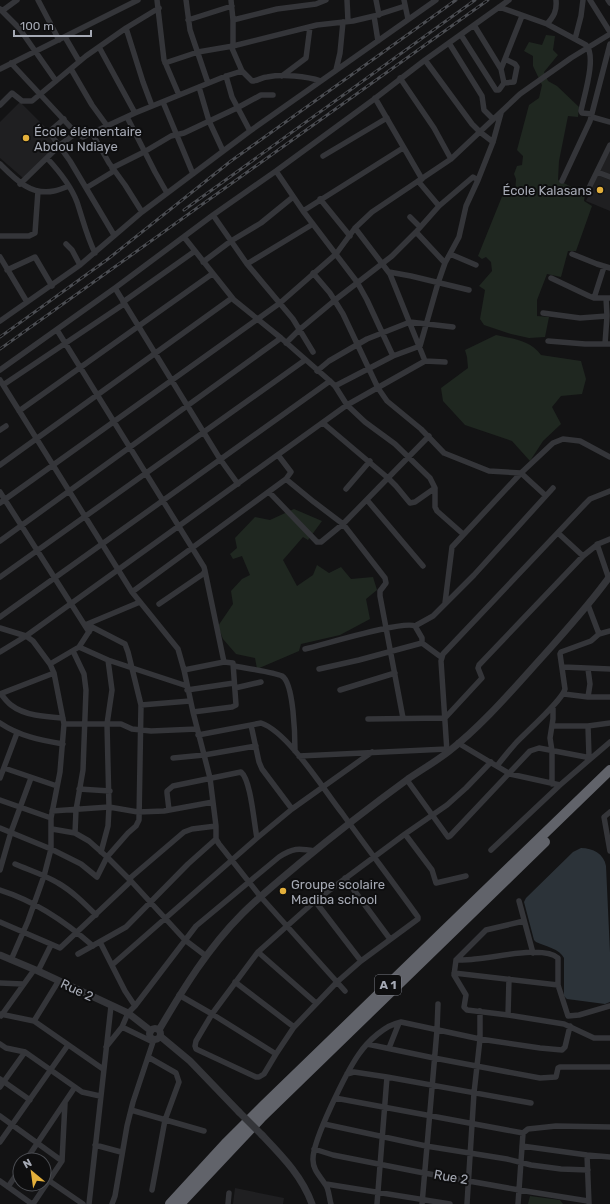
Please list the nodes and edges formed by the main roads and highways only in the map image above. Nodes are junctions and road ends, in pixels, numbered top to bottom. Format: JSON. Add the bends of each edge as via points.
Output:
{"nodes":[{"id":1,"x":610,"y":770,"type":"edge"},
{"id":2,"x":610,"y":780,"type":"edge"},
{"id":3,"x":170,"y":1204,"type":"edge"},
{"id":4,"x":180,"y":1204,"type":"edge"}],
"edges":[{"from":1,"to":3,"type":"highway","number":"A 1","via":[[264,1105]]},
{"from":2,"to":4,"type":"highway","number":"A 1","via":[[261,1118]]}]}
